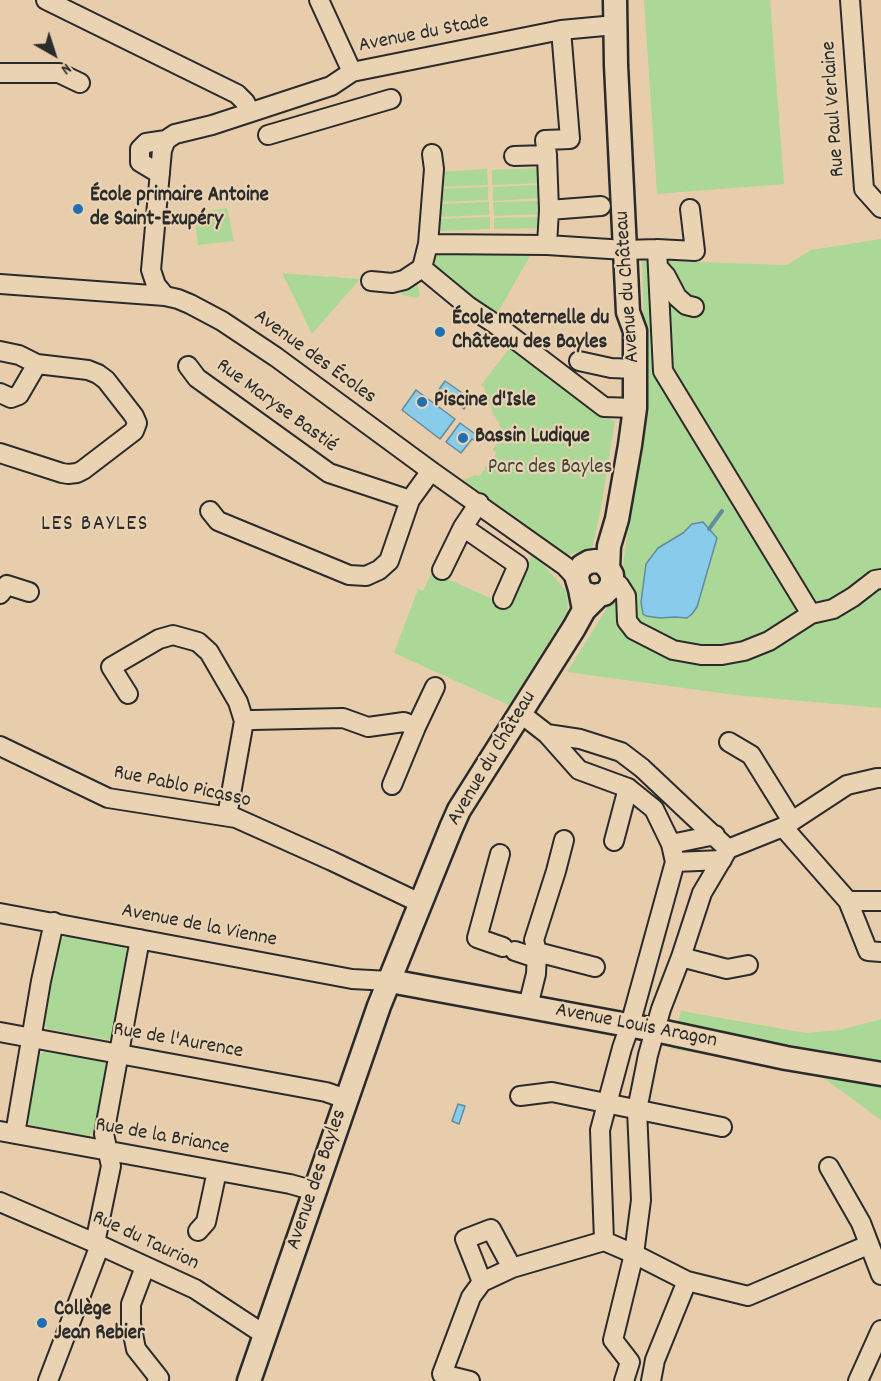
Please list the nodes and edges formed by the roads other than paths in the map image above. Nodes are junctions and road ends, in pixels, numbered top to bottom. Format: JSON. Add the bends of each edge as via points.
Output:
{"nodes":[{"id":1,"x":46,"y":0,"type":"edge"},
{"id":2,"x":318,"y":0,"type":"edge"},
{"id":3,"x":615,"y":0,"type":"edge"},
{"id":4,"x":850,"y":0,"type":"edge"},
{"id":5,"x":615,"y":25,"type":"junction"},
{"id":6,"x":561,"y":30,"type":"junction"},
{"id":7,"x":352,"y":72,"type":"junction"},
{"id":8,"x":0,"y":73,"type":"edge"},
{"id":9,"x":80,"y":83,"type":"dead end"},
{"id":10,"x":391,"y":99,"type":"dead end"},
{"id":11,"x":250,"y":112,"type":"junction"},
{"id":12,"x":268,"y":135,"type":"dead end"},
{"id":13,"x":432,"y":154,"type":"dead end"},
{"id":14,"x":548,"y":155,"type":"junction"},
{"id":15,"x":514,"y":156,"type":"dead end"},
{"id":16,"x":601,"y":206,"type":"dead end"},
{"id":17,"x":881,"y":208,"type":"edge"},
{"id":18,"x":690,"y":209,"type":"dead end"},
{"id":19,"x":549,"y":210,"type":"junction"},
{"id":20,"x":428,"y":244,"type":"junction"},
{"id":21,"x":548,"y":245,"type":"junction"},
{"id":22,"x":657,"y":249,"type":"junction"},
{"id":23,"x":626,"y":250,"type":"junction"},
{"id":24,"x":658,"y":267,"type":"junction"},
{"id":25,"x":422,"y":268,"type":"junction"},
{"id":26,"x":371,"y":280,"type":"dead end"},
{"id":27,"x":0,"y":284,"type":"edge"},
{"id":28,"x":165,"y":296,"type":"junction"},
{"id":29,"x":694,"y":307,"type":"dead end"},
{"id":30,"x":0,"y":351,"type":"edge"},
{"id":31,"x":579,"y":361,"type":"dead end"},
{"id":32,"x":37,"y":364,"type":"junction"},
{"id":33,"x":188,"y":366,"type":"dead end"},
{"id":34,"x":635,"y":369,"type":"junction"},
{"id":35,"x":0,"y":393,"type":"edge"},
{"id":36,"x":635,"y":408,"type":"junction"},
{"id":37,"x":0,"y":453,"type":"edge"},
{"id":38,"x":431,"y":471,"type":"junction"},
{"id":39,"x":410,"y":500,"type":"junction"},
{"id":40,"x":479,"y":503,"type":"junction"},
{"id":41,"x":210,"y":511,"type":"dead end"},
{"id":42,"x":463,"y":527,"type":"junction"},
{"id":43,"x":442,"y":570,"type":"dead end"},
{"id":44,"x":591,"y":576,"type":"junction"},
{"id":45,"x":881,"y":579,"type":"edge"},
{"id":46,"x":29,"y":592,"type":"dead end"},
{"id":47,"x":0,"y":594,"type":"edge"},
{"id":48,"x":503,"y":598,"type":"dead end"},
{"id":49,"x":808,"y":609,"type":"junction"},
{"id":50,"x":435,"y":687,"type":"dead end"},
{"id":51,"x":128,"y":694,"type":"dead end"},
{"id":52,"x":520,"y":713,"type":"junction"},
{"id":53,"x":244,"y":721,"type":"junction"},
{"id":54,"x":416,"y":728,"type":"junction"},
{"id":55,"x":547,"y":734,"type":"junction"},
{"id":56,"x":729,"y":742,"type":"dead end"},
{"id":57,"x":0,"y":746,"type":"edge"},
{"id":58,"x":881,"y":778,"type":"edge"},
{"id":59,"x":392,"y":785,"type":"dead end"},
{"id":60,"x":628,"y":788,"type":"junction"},
{"id":61,"x":226,"y":816,"type":"junction"},
{"id":62,"x":787,"y":824,"type":"junction"},
{"id":63,"x":715,"y":835,"type":"junction"},
{"id":64,"x":564,"y":840,"type":"dead end"},
{"id":65,"x":614,"y":841,"type":"dead end"},
{"id":66,"x":673,"y":853,"type":"junction"},
{"id":67,"x":500,"y":854,"type":"dead end"},
{"id":68,"x":725,"y":855,"type":"junction"},
{"id":69,"x":848,"y":901,"type":"junction"},
{"id":70,"x":881,"y":901,"type":"edge"},
{"id":71,"x":420,"y":903,"type":"junction"},
{"id":72,"x":0,"y":913,"type":"edge"},
{"id":73,"x":54,"y":922,"type":"junction"},
{"id":74,"x":140,"y":939,"type":"junction"},
{"id":75,"x":881,"y":952,"type":"edge"},
{"id":76,"x":536,"y":955,"type":"junction"},
{"id":77,"x":681,"y":957,"type":"junction"},
{"id":78,"x":748,"y":965,"type":"dead end"},
{"id":79,"x":595,"y":967,"type":"dead end"},
{"id":80,"x":390,"y":981,"type":"junction"},
{"id":81,"x":528,"y":1006,"type":"junction"},
{"id":82,"x":630,"y":1025,"type":"junction"},
{"id":83,"x":655,"y":1030,"type":"junction"},
{"id":84,"x":0,"y":1032,"type":"edge"},
{"id":85,"x":32,"y":1038,"type":"junction"},
{"id":86,"x":120,"y":1054,"type":"junction"},
{"id":87,"x":881,"y":1074,"type":"edge"},
{"id":88,"x":520,"y":1096,"type":"dead end"},
{"id":89,"x":346,"y":1099,"type":"junction"},
{"id":90,"x":607,"y":1104,"type":"junction"},
{"id":91,"x":638,"y":1110,"type":"junction"},
{"id":92,"x":722,"y":1127,"type":"dead end"},
{"id":93,"x":8,"y":1132,"type":"edge"},
{"id":94,"x":107,"y":1150,"type":"junction"},
{"id":95,"x":829,"y":1167,"type":"dead end"},
{"id":96,"x":218,"y":1171,"type":"junction"},
{"id":97,"x":315,"y":1191,"type":"junction"},
{"id":98,"x":0,"y":1202,"type":"edge"},
{"id":99,"x":198,"y":1231,"type":"dead end"},
{"id":100,"x":604,"y":1241,"type":"junction"},
{"id":101,"x":97,"y":1244,"type":"junction"},
{"id":102,"x":868,"y":1245,"type":"junction"},
{"id":103,"x":634,"y":1254,"type":"junction"},
{"id":104,"x":145,"y":1267,"type":"junction"},
{"id":105,"x":512,"y":1268,"type":"junction"},
{"id":106,"x":881,"y":1275,"type":"edge"},
{"id":107,"x":687,"y":1281,"type":"junction"},
{"id":108,"x":482,"y":1282,"type":"junction"},
{"id":109,"x":881,"y":1330,"type":"edge"},
{"id":110,"x":265,"y":1335,"type":"junction"},
{"id":111,"x":655,"y":1360,"type":"junction"},
{"id":112,"x":630,"y":1362,"type":"junction"},
{"id":113,"x":441,"y":1377,"type":"edge"},
{"id":114,"x":48,"y":1381,"type":"edge"},
{"id":115,"x":157,"y":1381,"type":"edge"},
{"id":116,"x":249,"y":1381,"type":"edge"},
{"id":117,"x":470,"y":1381,"type":"edge"},
{"id":118,"x":624,"y":1381,"type":"edge"},
{"id":119,"x":651,"y":1381,"type":"edge"},
{"id":120,"x":858,"y":1381,"type":"edge"}],
"edges":[{"from":1,"to":11,"type":"street","via":[[237,94]]},
{"from":2,"to":7,"type":"street"},
{"from":3,"to":5,"type":"main road","name":"Avenue du Château"},
{"from":4,"to":17,"type":"street","name":"Rue Paul Verlaine","via":[[864,189]]},
{"from":5,"to":6,"type":"street","name":"Avenue du Stade"},
{"from":5,"to":23,"type":"main road","name":"Avenue du Château"},
{"from":6,"to":7,"type":"street","name":"Avenue du Stade"},
{"from":6,"to":14,"type":"street","via":[[570,139],[545,140]]},
{"from":7,"to":11,"type":"street","name":"Avenue du Stade","via":[[331,86]]},
{"from":8,"to":9,"type":"street","via":[[58,73]]},
{"from":10,"to":12,"type":"street"},
{"from":11,"to":28,"type":"street","name":"Avenue du Stade","via":[[166,140],[151,270]]},
{"from":13,"to":20,"type":"street"},
{"from":14,"to":15,"type":"street"},
{"from":14,"to":19,"type":"street"},
{"from":16,"to":19,"type":"street"},
{"from":18,"to":22,"type":"street","via":[[695,251]]},
{"from":19,"to":21,"type":"street"},
{"from":20,"to":21,"type":"street"},
{"from":20,"to":25,"type":"street"},
{"from":21,"to":23,"type":"street"},
{"from":22,"to":23,"type":"street"},
{"from":22,"to":24,"type":"street"},
{"from":23,"to":34,"type":"main road","name":"Avenue du Château"},
{"from":24,"to":29,"type":"street","via":[[678,297]]},
{"from":24,"to":49,"type":"street","via":[[663,371]]},
{"from":25,"to":26,"type":"street","via":[[404,280]]},
{"from":25,"to":36,"type":"street","via":[[604,407]]},
{"from":27,"to":28,"type":"street","name":"Avenue des Écoles"},
{"from":28,"to":38,"type":"street","name":"Avenue des Écoles","via":[[222,321]]},
{"from":30,"to":32,"type":"street"},
{"from":31,"to":34,"type":"street"},
{"from":32,"to":35,"type":"street","via":[[19,395],[11,398]]},
{"from":32,"to":37,"type":"street","via":[[98,374],[134,416],[134,431],[83,470],[68,474]]},
{"from":33,"to":39,"type":"street","name":"Rue Maryse Bastié","via":[[197,378],[329,473]]},
{"from":34,"to":36,"type":"main road","name":"Avenue du Château"},
{"from":36,"to":44,"type":"main road","name":"Avenue du Château","via":[[617,519]]},
{"from":38,"to":39,"type":"street"},
{"from":38,"to":40,"type":"street","name":"Avenue des Écoles"},
{"from":39,"to":41,"type":"street","via":[[389,561],[366,576],[349,575],[218,521]]},
{"from":40,"to":42,"type":"street"},
{"from":40,"to":44,"type":"street","name":"Avenue des Écoles"},
{"from":42,"to":43,"type":"street"},
{"from":42,"to":48,"type":"street","via":[[518,565]]},
{"from":44,"to":49,"type":"street","via":[[619,585],[626,596],[627,621],[633,630],[673,650],[701,655],[744,651],[769,641]]},
{"from":44,"to":52,"type":"main road","name":"Avenue du Château"},
{"from":45,"to":49,"type":"street","via":[[833,609]]},
{"from":46,"to":47,"type":"street","via":[[8,585]]},
{"from":50,"to":54,"type":"street"},
{"from":51,"to":53,"type":"street","via":[[111,667],[173,635],[198,642],[209,652],[238,702]]},
{"from":52,"to":55,"type":"street"},
{"from":52,"to":71,"type":"main road","name":"Avenue du Château","via":[[459,810]]},
{"from":53,"to":54,"type":"street","via":[[343,718],[368,727],[404,722]]},
{"from":53,"to":61,"type":"street"},
{"from":54,"to":59,"type":"street"},
{"from":55,"to":60,"type":"street","via":[[579,770]]},
{"from":55,"to":63,"type":"street","via":[[621,752]]},
{"from":56,"to":62,"type":"street","via":[[751,755]]},
{"from":57,"to":61,"type":"street","name":"Rue Pablo Picasso","via":[[108,798]]},
{"from":58,"to":62,"type":"street","via":[[847,785]]},
{"from":60,"to":65,"type":"street"},
{"from":60,"to":66,"type":"street","via":[[654,809]]},
{"from":61,"to":71,"type":"street","name":"Rue Pablo Picasso"},
{"from":62,"to":68,"type":"street"},
{"from":62,"to":69,"type":"street"},
{"from":63,"to":66,"type":"street"},
{"from":63,"to":68,"type":"street"},
{"from":64,"to":76,"type":"street","via":[[534,940]]},
{"from":66,"to":68,"type":"street"},
{"from":66,"to":82,"type":"street"},
{"from":67,"to":76,"type":"street","via":[[477,938]]},
{"from":68,"to":77,"type":"street","via":[[702,893]]},
{"from":69,"to":70,"type":"street"},
{"from":69,"to":75,"type":"street","via":[[868,951]]},
{"from":71,"to":80,"type":"main road","name":"Avenue du Château"},
{"from":72,"to":73,"type":"street","name":"Avenue de la Vienne"},
{"from":73,"to":74,"type":"street","name":"Avenue de la Vienne"},
{"from":73,"to":85,"type":"street"},
{"from":74,"to":80,"type":"street","name":"Avenue de la Vienne","via":[[352,979]]},
{"from":74,"to":86,"type":"street"},
{"from":76,"to":79,"type":"street"},
{"from":76,"to":81,"type":"street"},
{"from":77,"to":78,"type":"street","via":[[727,969]]},
{"from":77,"to":83,"type":"street"},
{"from":80,"to":81,"type":"main road","name":"Avenue Louis Aragon"},
{"from":80,"to":89,"type":"main road","name":"Avenue des Bayles"},
{"from":81,"to":82,"type":"main road","name":"Avenue Louis Aragon"},
{"from":82,"to":83,"type":"main road","name":"Avenue Louis Aragon"},
{"from":82,"to":90,"type":"street"},
{"from":83,"to":87,"type":"main road","name":"Avenue Louis Aragon"},
{"from":83,"to":91,"type":"street"},
{"from":84,"to":85,"type":"street","name":"Rue de l'Aurence"},
{"from":85,"to":86,"type":"street","name":"Rue de l'Aurence"},
{"from":85,"to":93,"type":"street"},
{"from":86,"to":89,"type":"street","name":"Rue de l'Aurence"},
{"from":86,"to":94,"type":"street","via":[[104,1134]]},
{"from":88,"to":90,"type":"street","via":[[552,1092]]},
{"from":89,"to":97,"type":"main road","name":"Avenue des Bayles"},
{"from":90,"to":91,"type":"street"},
{"from":90,"to":100,"type":"street","via":[[600,1130]]},
{"from":91,"to":92,"type":"street"},
{"from":91,"to":103,"type":"street","via":[[641,1200]]},
{"from":93,"to":94,"type":"street","name":"Rue de la Briance"},
{"from":94,"to":96,"type":"street","name":"Rue de la Briance"},
{"from":94,"to":101,"type":"street","via":[[111,1166]]},
{"from":95,"to":102,"type":"street","via":[[861,1223]]},
{"from":96,"to":97,"type":"street","name":"Rue de la Briance"},
{"from":96,"to":99,"type":"street","via":[[206,1222]]},
{"from":97,"to":110,"type":"main road","name":"Avenue des Bayles"},
{"from":98,"to":101,"type":"street","name":"Rue du Taurion"},
{"from":100,"to":103,"type":"street"},
{"from":100,"to":105,"type":"street"},
{"from":101,"to":104,"type":"street","name":"Rue du Taurion"},
{"from":101,"to":114,"type":"street"},
{"from":102,"to":106,"type":"street"},
{"from":102,"to":107,"type":"street","via":[[748,1296]]},
{"from":103,"to":107,"type":"street"},
{"from":103,"to":112,"type":"street","via":[[613,1340]]},
{"from":104,"to":110,"type":"street","name":"Rue du Taurion","via":[[195,1289]]},
{"from":104,"to":115,"type":"street","via":[[131,1304],[131,1324],[136,1349],[159,1378]]},
{"from":105,"to":108,"type":"street"},
{"from":105,"to":108,"type":"street","via":[[491,1229],[465,1239]]},
{"from":107,"to":111,"type":"street"},
{"from":108,"to":113,"type":"street","via":[[471,1297]]},
{"from":109,"to":120,"type":"street"},
{"from":110,"to":116,"type":"main road","name":"Avenue des Bayles"},
{"from":111,"to":112,"type":"street"},
{"from":111,"to":119,"type":"street"},
{"from":112,"to":118,"type":"street"},
{"from":113,"to":117,"type":"street"}]}
